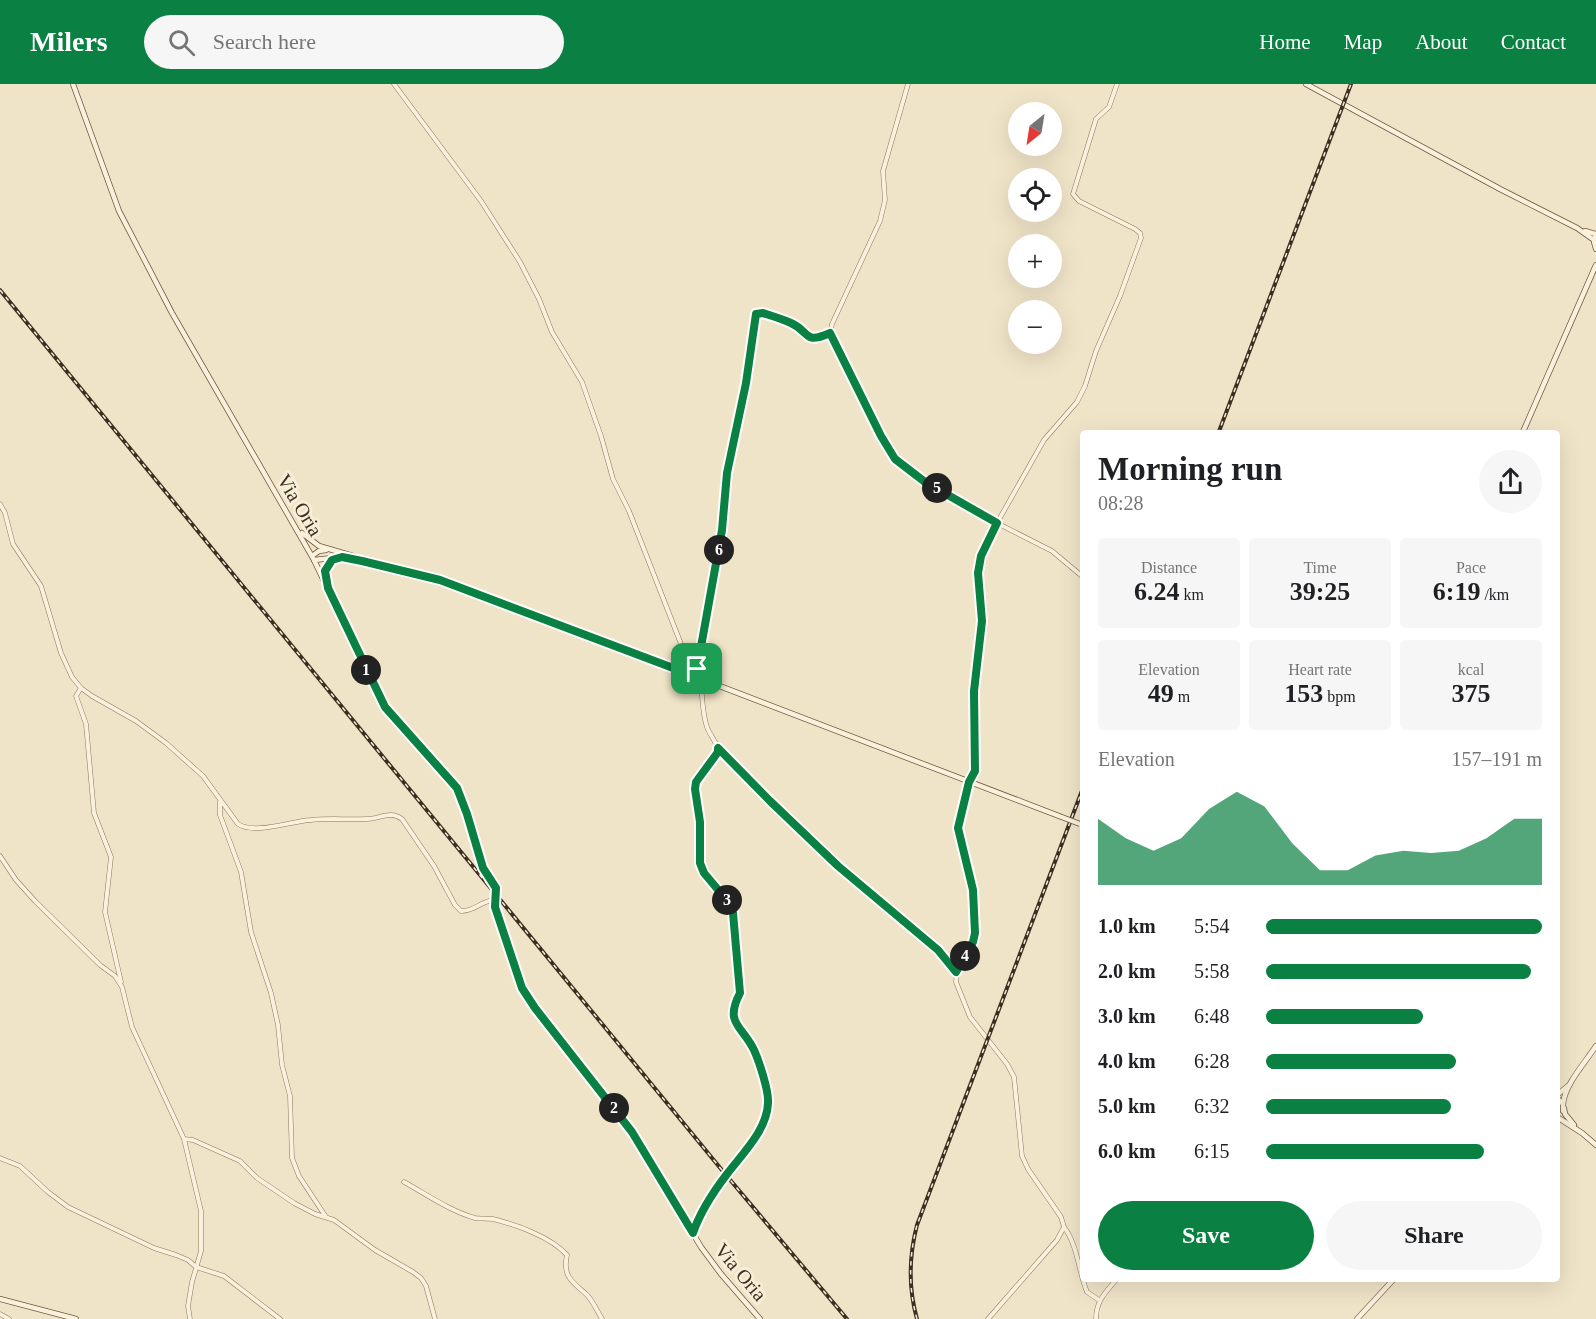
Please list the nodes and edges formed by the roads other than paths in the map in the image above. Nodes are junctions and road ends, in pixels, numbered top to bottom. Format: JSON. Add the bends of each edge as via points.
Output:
{"nodes":[{"id":1,"x":73,"y":84,"type":"edge"},
{"id":2,"x":394,"y":84,"type":"edge"},
{"id":3,"x":908,"y":84,"type":"edge"},
{"id":4,"x":1117,"y":84,"type":"edge"},
{"id":5,"x":1306,"y":84,"type":"edge"},
{"id":6,"x":1595,"y":236,"type":"edge"},
{"id":7,"x":1596,"y":249,"type":"edge"},
{"id":8,"x":1596,"y":258,"type":"edge"},
{"id":9,"x":1596,"y":265,"type":"edge"},
{"id":10,"x":1590,"y":277,"type":"junction"},
{"id":11,"x":830,"y":333,"type":"junction"},
{"id":12,"x":1524,"y":430,"type":"edge"},
{"id":13,"x":0,"y":504,"type":"edge"},
{"id":14,"x":997,"y":523,"type":"junction"},
{"id":15,"x":297,"y":529,"type":"junction"},
{"id":16,"x":329,"y":550,"type":"junction"},
{"id":17,"x":342,"y":557,"type":"junction"},
{"id":18,"x":313,"y":558,"type":"junction"},
{"id":19,"x":393,"y":567,"type":"junction"},
{"id":20,"x":1080,"y":574,"type":"edge"},
{"id":21,"x":328,"y":588,"type":"junction"},
{"id":22,"x":697,"y":669,"type":"junction"},
{"id":23,"x":699,"y":678,"type":"junction"},
{"id":24,"x":81,"y":688,"type":"junction"},
{"id":25,"x":718,"y":748,"type":"junction"},
{"id":26,"x":969,"y":782,"type":"junction"},
{"id":27,"x":220,"y":802,"type":"junction"},
{"id":28,"x":1080,"y":824,"type":"edge"},
{"id":29,"x":0,"y":856,"type":"edge"},
{"id":30,"x":495,"y":900,"type":"junction"},
{"id":31,"x":956,"y":972,"type":"junction"},
{"id":32,"x":122,"y":987,"type":"junction"},
{"id":33,"x":1596,"y":1046,"type":"edge"},
{"id":34,"x":1570,"y":1084,"type":"junction"},
{"id":35,"x":1560,"y":1094,"type":"edge"},
{"id":36,"x":1560,"y":1101,"type":"edge"},
{"id":37,"x":1564,"y":1106,"type":"junction"},
{"id":38,"x":1560,"y":1116,"type":"edge"},
{"id":39,"x":1560,"y":1119,"type":"edge"},
{"id":40,"x":1582,"y":1133,"type":"junction"},
{"id":41,"x":184,"y":1139,"type":"junction"},
{"id":42,"x":1596,"y":1145,"type":"edge"},
{"id":43,"x":0,"y":1158,"type":"edge"},
{"id":44,"x":404,"y":1182,"type":"dead end"},
{"id":45,"x":326,"y":1217,"type":"junction"},
{"id":46,"x":1064,"y":1227,"type":"junction"},
{"id":47,"x":693,"y":1233,"type":"junction"},
{"id":48,"x":196,"y":1267,"type":"junction"},
{"id":49,"x":1080,"y":1271,"type":"edge"},
{"id":50,"x":1084,"y":1282,"type":"edge"},
{"id":51,"x":1114,"y":1282,"type":"edge"},
{"id":52,"x":1391,"y":1282,"type":"edge"},
{"id":53,"x":0,"y":1299,"type":"edge"},
{"id":54,"x":1099,"y":1300,"type":"junction"},
{"id":55,"x":0,"y":1314,"type":"edge"},
{"id":56,"x":9,"y":1319,"type":"edge"},
{"id":57,"x":76,"y":1319,"type":"edge"},
{"id":58,"x":190,"y":1319,"type":"edge"},
{"id":59,"x":280,"y":1319,"type":"edge"},
{"id":60,"x":435,"y":1319,"type":"edge"},
{"id":61,"x":602,"y":1319,"type":"edge"},
{"id":62,"x":760,"y":1319,"type":"edge"},
{"id":63,"x":988,"y":1319,"type":"edge"},
{"id":64,"x":1096,"y":1319,"type":"edge"},
{"id":65,"x":1357,"y":1319,"type":"edge"}],
"edges":[{"from":1,"to":15,"type":"main road","name":"Via Oria","via":[[119,211],[182,330]]},
{"from":2,"to":22,"type":"street","via":[[520,262],[552,332],[582,382],[613,479],[681,644]]},
{"from":3,"to":11,"type":"street","via":[[883,171],[885,200],[880,221]]},
{"from":4,"to":14,"type":"street","via":[[1109,107],[1096,119],[1072,194],[1135,228],[1141,238],[1077,402],[1044,440]]},
{"from":5,"to":6,"type":"main road"},
{"from":6,"to":7,"type":"main road"},
{"from":8,"to":10,"type":"main road"},
{"from":9,"to":10,"type":"main road"},
{"from":10,"to":12,"type":"main road"},
{"from":11,"to":14,"type":"street","via":[[895,459],[925,482]]},
{"from":11,"to":22,"type":"street","via":[[808,338],[794,324],[756,314]]},
{"from":13,"to":24,"type":"street","via":[[13,544],[41,586],[65,666]]},
{"from":14,"to":20,"type":"street","via":[[1052,551]]},
{"from":14,"to":26,"type":"street","via":[[981,556],[978,573],[982,621],[974,691],[975,771]]},
{"from":15,"to":16,"type":"main road"},
{"from":15,"to":18,"type":"main road","name":"Via Oria"},
{"from":16,"to":18,"type":"main road","via":[[319,551]]},
{"from":16,"to":19,"type":"main road"},
{"from":17,"to":18,"type":"main road"},
{"from":17,"to":19,"type":"main road"},
{"from":17,"to":21,"type":"main road","via":[[327,565]]},
{"from":18,"to":21,"type":"main road","name":"Via Oria"},
{"from":19,"to":23,"type":"main road","via":[[462,587]]},
{"from":21,"to":30,"type":"main road","name":"Via Oria","via":[[385,707],[457,788],[483,868],[496,888]]},
{"from":22,"to":23,"type":"street"},
{"from":23,"to":25,"type":"street","via":[[705,723]]},
{"from":23,"to":26,"type":"main road"},
{"from":24,"to":27,"type":"street","via":[[166,743],[203,777]]},
{"from":24,"to":32,"type":"street","via":[[76,696],[86,724],[94,813],[111,857],[105,912]]},
{"from":25,"to":31,"type":"street","via":[[838,866],[938,950]]},
{"from":25,"to":47,"type":"street","via":[[696,782],[700,863],[733,913],[740,993],[733,1014],[737,1027],[753,1048],[769,1101],[757,1134],[710,1200]]},
{"from":26,"to":28,"type":"main road","bridge":true},
{"from":26,"to":31,"type":"street","via":[[958,828],[973,890],[975,933]]},
{"from":27,"to":30,"type":"street","via":[[245,828],[397,815],[461,911]]},
{"from":27,"to":45,"type":"street","via":[[220,814],[241,872],[251,932],[278,1025],[290,1096],[292,1158]]},
{"from":29,"to":32,"type":"street","via":[[22,887]]},
{"from":30,"to":47,"type":"main road","name":"Via Oria","via":[[522,988],[632,1132]]},
{"from":31,"to":46,"type":"street","via":[[970,1017],[1014,1077],[1022,1156]]},
{"from":32,"to":41,"type":"street","via":[[132,1027]]},
{"from":33,"to":34,"type":"main road"},
{"from":34,"to":35,"type":"main road"},
{"from":34,"to":37,"type":"main road"},
{"from":36,"to":37,"type":"main road"},
{"from":37,"to":38,"type":"main road"},
{"from":37,"to":40,"type":"main road","via":[[1568,1118]]},
{"from":39,"to":40,"type":"main road"},
{"from":40,"to":42,"type":"main road"},
{"from":41,"to":45,"type":"street","via":[[240,1161],[294,1203]]},
{"from":41,"to":48,"type":"street","via":[[201,1211],[201,1251]]},
{"from":43,"to":48,"type":"street","via":[[20,1167],[68,1207]]},
{"from":44,"to":61,"type":"street","via":[[464,1214],[523,1227],[562,1249],[567,1255],[573,1285],[588,1296]]},
{"from":45,"to":60,"type":"street","via":[[421,1278]]},
{"from":46,"to":49,"type":"street","via":[[1071,1236]]},
{"from":46,"to":63,"type":"street","via":[[1058,1240]]},
{"from":47,"to":62,"type":"main road","name":"Via Oria","via":[[721,1274]]},
{"from":48,"to":58,"type":"street","via":[[188,1306]]},
{"from":48,"to":59,"type":"street","via":[[224,1276]]},
{"from":50,"to":54,"type":"street","via":[[1087,1292]]},
{"from":51,"to":54,"type":"street"},
{"from":52,"to":65,"type":"main road"},
{"from":53,"to":57,"type":"main road"},
{"from":54,"to":64,"type":"street"},
{"from":55,"to":56,"type":"street"}]}
